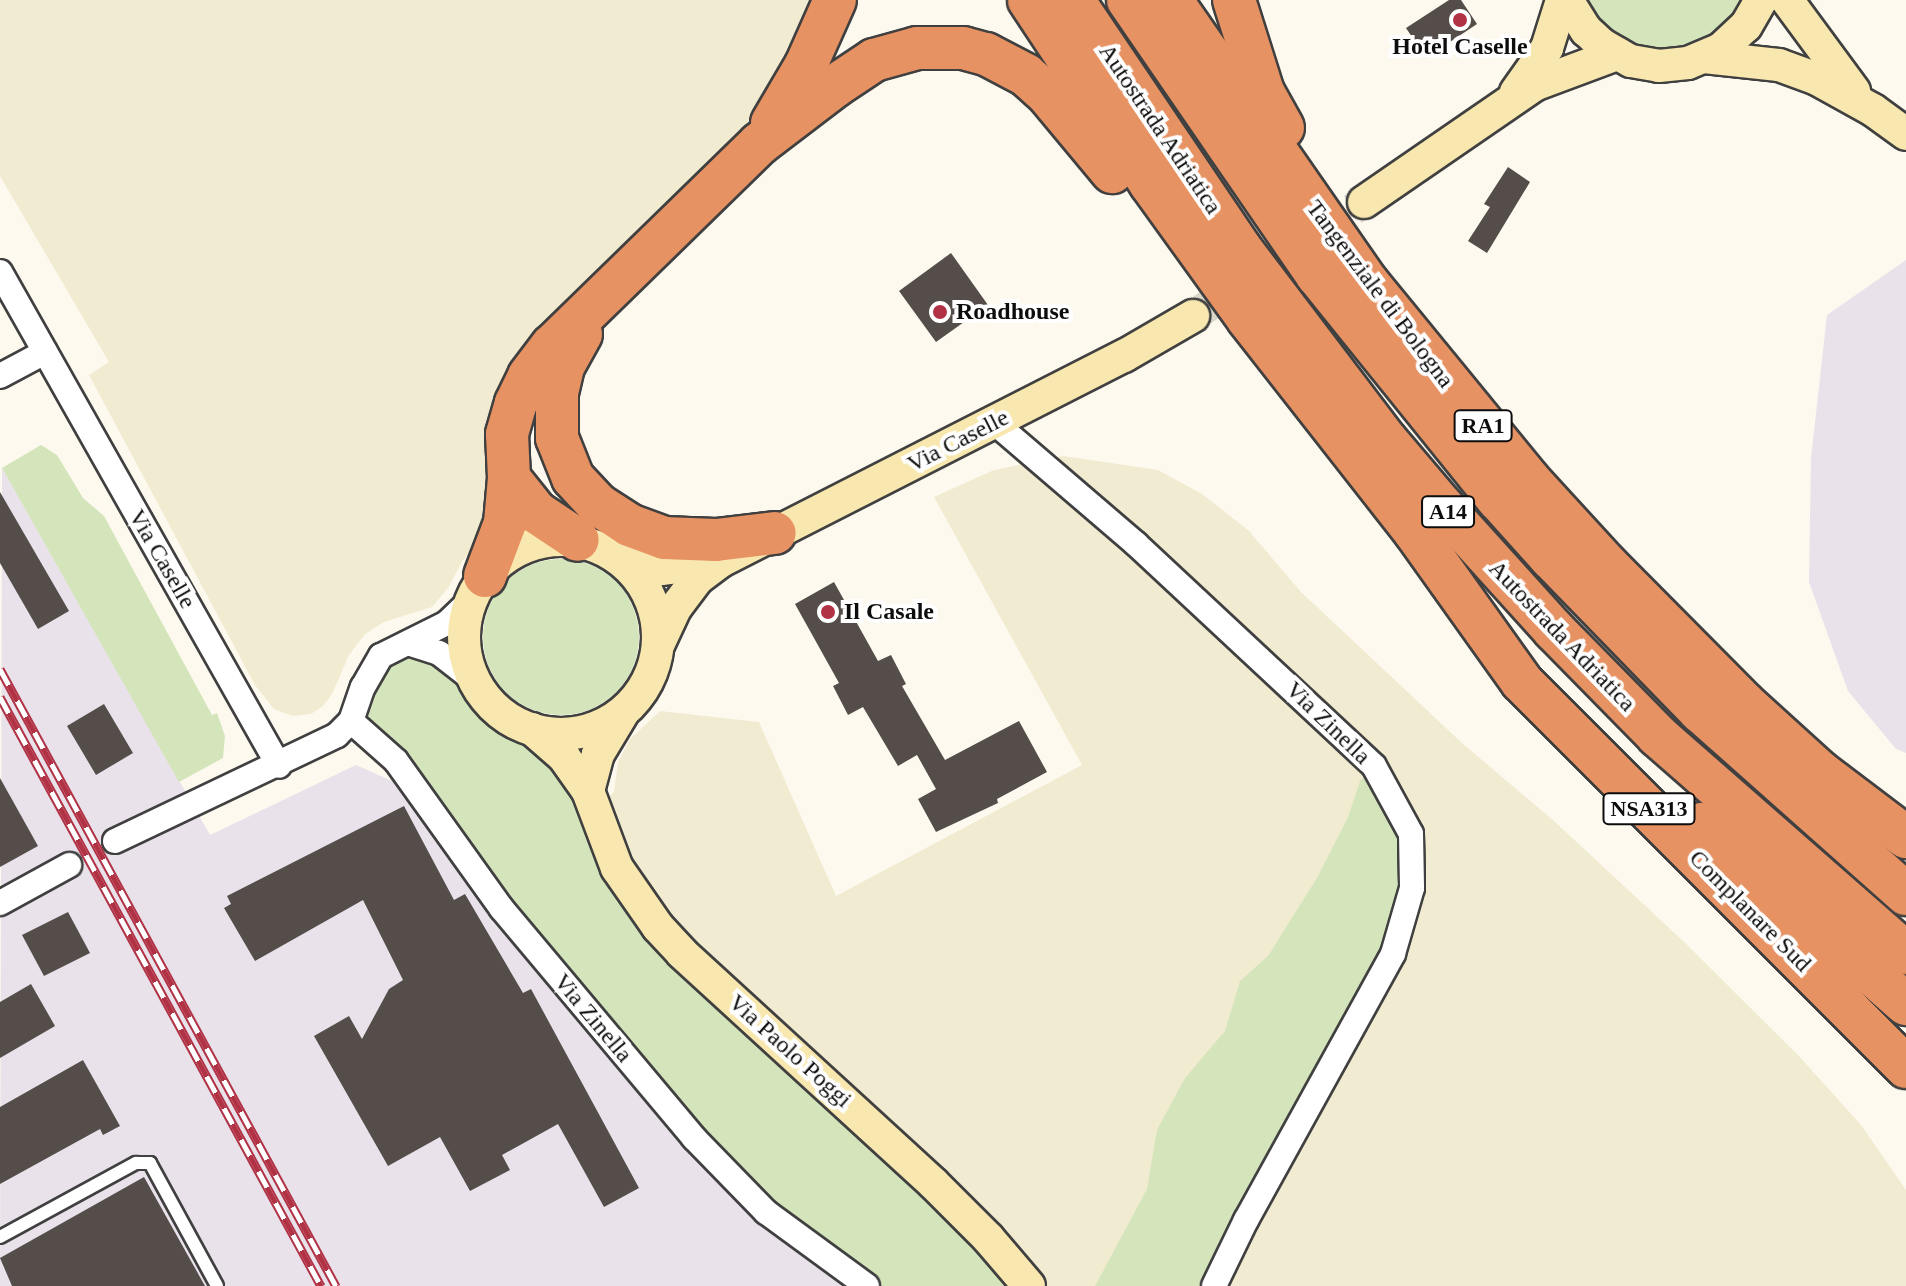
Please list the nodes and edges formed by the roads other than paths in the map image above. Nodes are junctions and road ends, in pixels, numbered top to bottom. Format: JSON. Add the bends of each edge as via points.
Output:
{"nodes":[{"id":1,"x":835,"y":0,"type":"edge"},
{"id":2,"x":1029,"y":0,"type":"edge"},
{"id":3,"x":1073,"y":0,"type":"edge"},
{"id":4,"x":1128,"y":0,"type":"edge"},
{"id":5,"x":1171,"y":0,"type":"edge"},
{"id":6,"x":1234,"y":0,"type":"edge"},
{"id":7,"x":1565,"y":0,"type":"edge"},
{"id":8,"x":1761,"y":0,"type":"edge"},
{"id":9,"x":1787,"y":0,"type":"edge"},
{"id":10,"x":1617,"y":54,"type":"junction"},
{"id":11,"x":1704,"y":57,"type":"junction"},
{"id":12,"x":1510,"y":99,"type":"junction"},
{"id":13,"x":1873,"y":110,"type":"junction"},
{"id":14,"x":1906,"y":134,"type":"edge"},
{"id":15,"x":759,"y":144,"type":"junction"},
{"id":16,"x":1364,"y":202,"type":"tunnel mouth"},
{"id":17,"x":0,"y":272,"type":"edge"},
{"id":18,"x":1368,"y":283,"type":"junction"},
{"id":19,"x":610,"y":290,"type":"junction"},
{"id":20,"x":1193,"y":316,"type":"tunnel mouth"},
{"id":21,"x":1272,"y":350,"type":"junction"},
{"id":22,"x":45,"y":352,"type":"junction"},
{"id":23,"x":0,"y":376,"type":"edge"},
{"id":24,"x":995,"y":423,"type":"junction"},
{"id":25,"x":509,"y":478,"type":"junction"},
{"id":26,"x":1415,"y":532,"type":"junction"},
{"id":27,"x":775,"y":533,"type":"junction"},
{"id":28,"x":578,"y":540,"type":"junction"},
{"id":29,"x":623,"y":561,"type":"junction"},
{"id":30,"x":721,"y":561,"type":"junction"},
{"id":31,"x":478,"y":588,"type":"junction"},
{"id":32,"x":408,"y":643,"type":"junction"},
{"id":33,"x":659,"y":643,"type":"junction"},
{"id":34,"x":475,"y":681,"type":"junction"},
{"id":35,"x":623,"y":712,"type":"junction"},
{"id":36,"x":351,"y":721,"type":"junction"},
{"id":37,"x":532,"y":729,"type":"junction"},
{"id":38,"x":279,"y":766,"type":"junction"},
{"id":39,"x":588,"y":791,"type":"junction"},
{"id":40,"x":1906,"y":837,"type":"edge"},
{"id":41,"x":115,"y":841,"type":"dead end"},
{"id":42,"x":69,"y":865,"type":"dead end"},
{"id":43,"x":1906,"y":894,"type":"edge"},
{"id":44,"x":0,"y":903,"type":"edge"},
{"id":45,"x":1906,"y":953,"type":"edge"},
{"id":46,"x":1906,"y":1004,"type":"edge"},
{"id":47,"x":1906,"y":1067,"type":"edge"},
{"id":48,"x":0,"y":1237,"type":"edge"},
{"id":49,"x":217,"y":1286,"type":"edge"},
{"id":50,"x":867,"y":1286,"type":"edge"},
{"id":51,"x":1029,"y":1286,"type":"edge"},
{"id":52,"x":1214,"y":1286,"type":"edge"}],
"edges":[{"from":1,"to":15,"type":"highway","via":[[806,65]]},
{"from":2,"to":21,"type":"highway","via":[[1150,183]]},
{"from":3,"to":45,"type":"highway","name":"Autostrada Adriatica","number":"A14","via":[[1240,248],[1386,440],[1460,526],[1658,736]]},
{"from":4,"to":43,"type":"highway","name":"Autostrada Adriatica","number":"A14","via":[[1317,275],[1509,511],[1711,721]]},
{"from":5,"to":18,"type":"highway","name":"Tangenziale di Bologna","number":"RA1"},
{"from":6,"to":18,"type":"highway","via":[[1263,92],[1338,210]]},
{"from":7,"to":10,"type":"main road","via":[[1586,30]]},
{"from":7,"to":12,"type":"main road","via":[[1547,48]]},
{"from":8,"to":11,"type":"main road","via":[[1736,36]]},
{"from":9,"to":13,"type":"main road","via":[[1831,64]]},
{"from":10,"to":11,"type":"main road","via":[[1659,66]]},
{"from":10,"to":12,"type":"main road"},
{"from":11,"to":13,"type":"main road","via":[[1779,65]]},
{"from":12,"to":16,"type":"main road"},
{"from":13,"to":14,"type":"main road"},
{"from":15,"to":19,"type":"highway"},
{"from":15,"to":21,"type":"highway","via":[[874,60],[939,46],[986,54],[1026,75],[1049,96],[1085,135],[1214,309]]},
{"from":17,"to":22,"type":"street","name":"Via Caselle"},
{"from":18,"to":40,"type":"highway","name":"Tangenziale di Bologna","number":"RA1","via":[[1447,383],[1607,565],[1744,703]]},
{"from":19,"to":25,"type":"highway","via":[[529,376],[507,434]]},
{"from":19,"to":27,"type":"highway","via":[[563,367],[557,393],[557,438],[573,478],[618,518],[664,538],[703,541]]},
{"from":20,"to":24,"type":"main road","name":"Via Caselle"},
{"from":21,"to":26,"type":"highway"},
{"from":22,"to":23,"type":"street"},
{"from":22,"to":38,"type":"street","name":"Via Caselle"},
{"from":24,"to":27,"type":"main road","name":"Via Caselle"},
{"from":24,"to":52,"type":"street","name":"Via Zinella","via":[[1171,576],[1374,766],[1411,834],[1412,888],[1393,954]]},
{"from":25,"to":28,"type":"highway","via":[[536,512]]},
{"from":25,"to":31,"type":"highway","via":[[505,523]]},
{"from":26,"to":46,"type":"highway","via":[[1537,664],[1674,799]]},
{"from":26,"to":47,"type":"highway","name":"Complanare Sud","number":"NSA313","via":[[1522,682]]},
{"from":27,"to":30,"type":"main road","name":"Via Caselle"},
{"from":28,"to":29,"type":"main road","name":"Via Caselle"},
{"from":28,"to":31,"type":"main road","name":"Via Caselle","via":[[541,541],[507,555]]},
{"from":29,"to":30,"type":"main road","name":"Via Caselle","via":[[661,569]]},
{"from":29,"to":33,"type":"main road","name":"Via Caselle","via":[[645,586],[657,615]]},
{"from":30,"to":33,"type":"main road","name":"Via Caselle","via":[[697,579]]},
{"from":31,"to":32,"type":"street","name":"Via Caselle","via":[[447,623]]},
{"from":31,"to":34,"type":"main road","name":"Via Caselle","via":[[463,640]]},
{"from":32,"to":34,"type":"street","name":"Via Caselle","via":[[439,653]]},
{"from":32,"to":36,"type":"street","name":"Via Caselle","via":[[381,656],[372,667]]},
{"from":33,"to":35,"type":"main road","name":"Via Caselle","via":[[642,692]]},
{"from":34,"to":37,"type":"main road","name":"Via Caselle","via":[[490,703]]},
{"from":35,"to":37,"type":"main road","name":"Via Caselle","via":[[579,733]]},
{"from":35,"to":39,"type":"main road","name":"Via Caselle","via":[[598,754]]},
{"from":36,"to":38,"type":"street","via":[[337,735]]},
{"from":36,"to":50,"type":"street","name":"Via Zinella","via":[[396,761],[502,909],[694,1138],[766,1212]]},
{"from":37,"to":39,"type":"main road","name":"Via Caselle","via":[[564,757]]},
{"from":38,"to":41,"type":"street"},
{"from":39,"to":51,"type":"main road","name":"Via Paolo Poggi","via":[[617,868],[658,927],[933,1183]]},
{"from":42,"to":44,"type":"street"},
{"from":48,"to":49,"type":"lane","via":[[123,1169],[150,1163]]}]}
